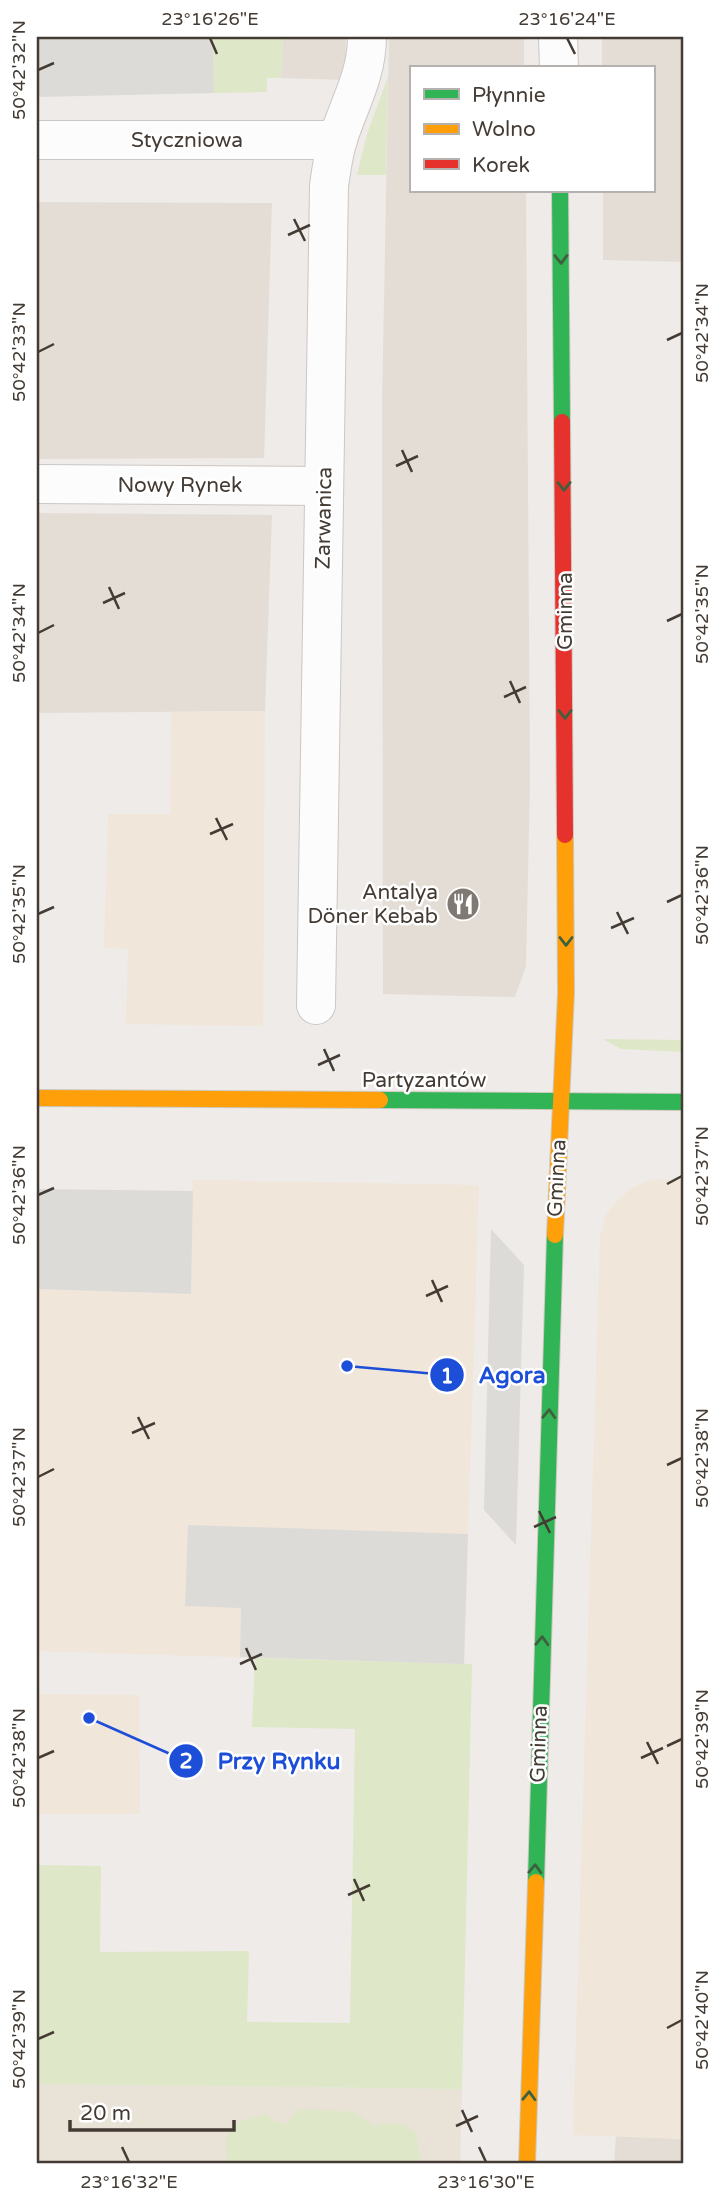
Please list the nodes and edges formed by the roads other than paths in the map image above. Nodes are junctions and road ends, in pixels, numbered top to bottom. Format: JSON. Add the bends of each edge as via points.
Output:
{"nodes":[{"id":1,"x":368,"y":37,"type":"edge"},
{"id":2,"x":558,"y":37,"type":"edge"},
{"id":3,"x":559,"y":66,"type":"edge"},
{"id":4,"x":37,"y":140,"type":"edge"},
{"id":5,"x":338,"y":140,"type":"junction"},
{"id":6,"x":560,"y":192,"type":"edge"},
{"id":7,"x":37,"y":484,"type":"edge"},
{"id":8,"x":324,"y":486,"type":"junction"},
{"id":9,"x":316,"y":1005,"type":"dead end"},
{"id":10,"x":37,"y":1098,"type":"edge"},
{"id":11,"x":561,"y":1102,"type":"junction"},
{"id":12,"x":684,"y":1102,"type":"edge"},
{"id":13,"x":527,"y":2164,"type":"edge"}],
"edges":[{"from":1,"to":5,"type":"street","name":"Zarwanica","via":[[361,83]]},
{"from":2,"to":3,"type":"street"},
{"from":4,"to":5,"type":"street","name":"Styczniowa"},
{"from":5,"to":8,"type":"street","name":"Zarwanica","via":[[329,186]]},
{"from":6,"to":11,"type":"street","name":"Gminna","one_way":true,"via":[[566,979]]},
{"from":7,"to":8,"type":"street","name":"Nowy Rynek"},
{"from":8,"to":9,"type":"street","name":"Zarwanica"},
{"from":10,"to":11,"type":"street","name":"Partyzantów"},
{"from":11,"to":12,"type":"street","name":"Partyzantów"},
{"from":13,"to":11,"type":"street","name":"Gminna","one_way":true}]}
